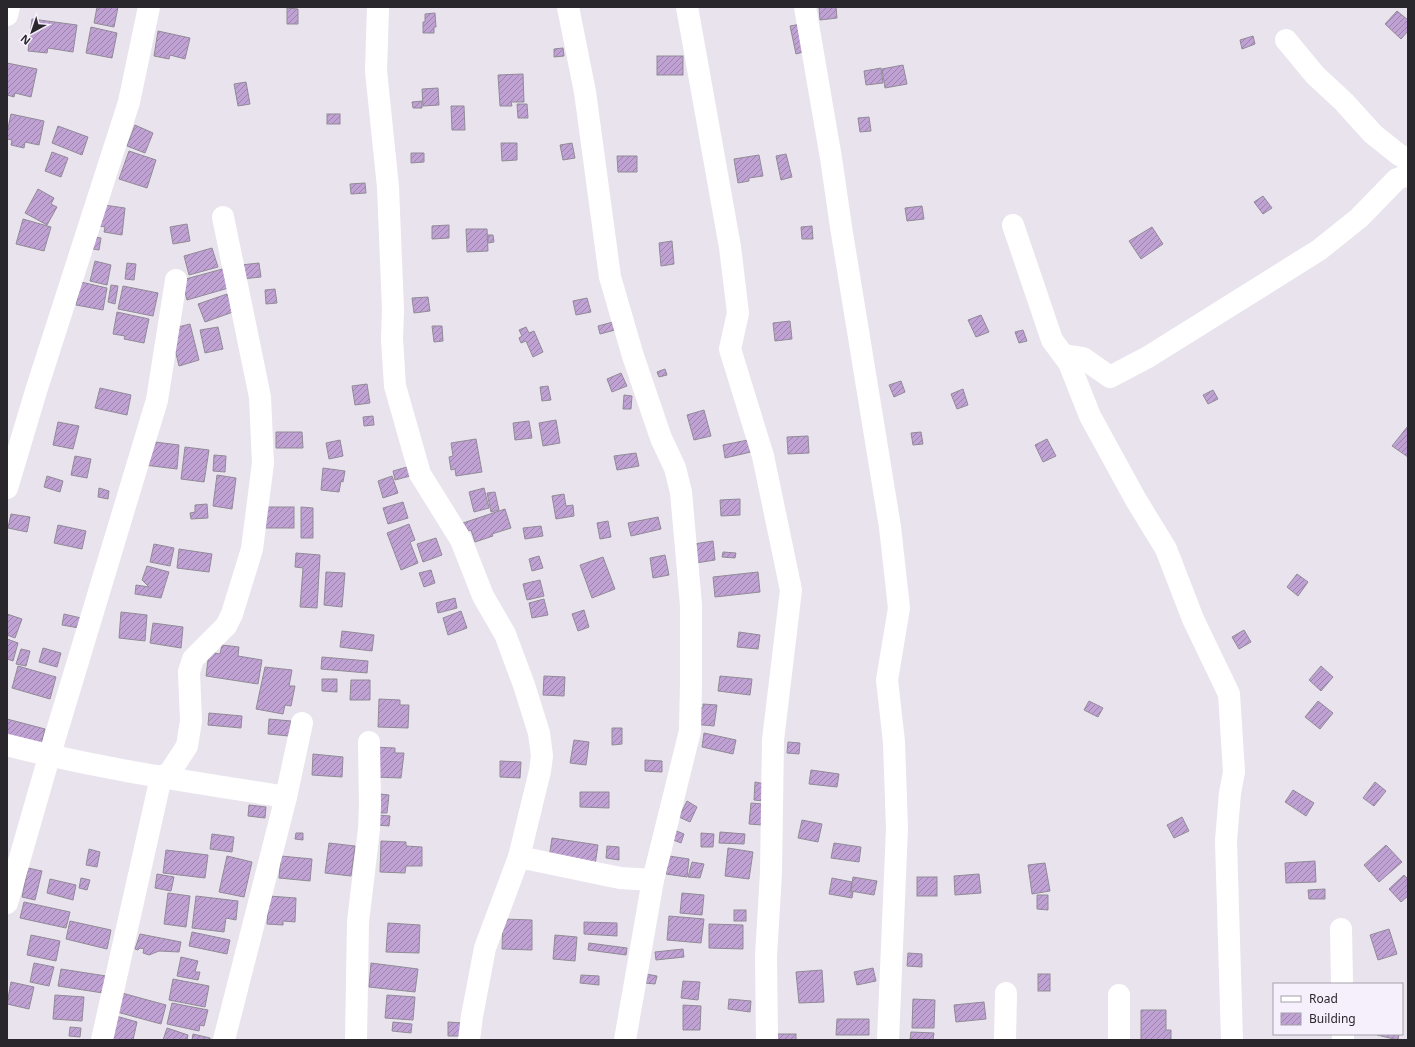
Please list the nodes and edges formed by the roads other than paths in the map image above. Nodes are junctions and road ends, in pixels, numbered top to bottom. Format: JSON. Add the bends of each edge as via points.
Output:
{"nodes":[{"id":1,"x":9,"y":7,"type":"edge"},
{"id":2,"x":149,"y":7,"type":"edge"},
{"id":3,"x":378,"y":7,"type":"edge"},
{"id":4,"x":568,"y":7,"type":"edge"},
{"id":5,"x":687,"y":7,"type":"edge"},
{"id":6,"x":805,"y":7,"type":"edge"},
{"id":7,"x":7,"y":15,"type":"edge"},
{"id":8,"x":1286,"y":40,"type":"dead end"},
{"id":9,"x":1408,"y":160,"type":"edge"},
{"id":10,"x":1408,"y":175,"type":"edge"},
{"id":11,"x":223,"y":217,"type":"dead end"},
{"id":12,"x":1013,"y":224,"type":"dead end"},
{"id":13,"x":176,"y":280,"type":"dead end"},
{"id":14,"x":1064,"y":355,"type":"junction"},
{"id":15,"x":7,"y":488,"type":"edge"},
{"id":16,"x":302,"y":723,"type":"dead end"},
{"id":17,"x":369,"y":742,"type":"dead end"},
{"id":18,"x":7,"y":746,"type":"edge"},
{"id":19,"x":49,"y":756,"type":"junction"},
{"id":20,"x":161,"y":777,"type":"junction"},
{"id":21,"x":286,"y":797,"type":"junction"},
{"id":22,"x":519,"y":858,"type":"junction"},
{"id":23,"x":653,"y":880,"type":"junction"},
{"id":24,"x":7,"y":903,"type":"edge"},
{"id":25,"x":1341,"y":929,"type":"dead end"},
{"id":26,"x":1342,"y":983,"type":"edge"},
{"id":27,"x":1006,"y":994,"type":"dead end"},
{"id":28,"x":1119,"y":995,"type":"dead end"},
{"id":29,"x":102,"y":1040,"type":"edge"},
{"id":30,"x":224,"y":1040,"type":"edge"},
{"id":31,"x":356,"y":1040,"type":"edge"},
{"id":32,"x":469,"y":1040,"type":"edge"},
{"id":33,"x":625,"y":1040,"type":"edge"},
{"id":34,"x":767,"y":1040,"type":"edge"},
{"id":35,"x":888,"y":1040,"type":"edge"},
{"id":36,"x":1005,"y":1040,"type":"edge"},
{"id":37,"x":1119,"y":1040,"type":"edge"},
{"id":38,"x":1232,"y":1040,"type":"edge"}],
"edges":[{"from":1,"to":7,"type":"street"},
{"from":2,"to":15,"type":"street","via":[[129,102]]},
{"from":3,"to":22,"type":"street","via":[[376,71],[388,187],[395,386],[420,474],[461,540],[483,596],[505,634],[539,733],[542,756],[540,771]]},
{"from":4,"to":23,"type":"street","via":[[585,92],[610,277],[633,356],[661,438],[675,468],[681,492],[691,599],[690,731]]},
{"from":5,"to":34,"type":"street","via":[[730,247],[738,313],[730,349],[763,456],[791,590],[773,740],[771,873],[766,956]]},
{"from":6,"to":35,"type":"street","via":[[890,528],[899,608],[887,680],[894,742],[897,828]]},
{"from":8,"to":9,"type":"street","via":[[1315,75],[1373,134]]},
{"from":10,"to":14,"type":"street","via":[[1397,179],[1359,218],[1319,250],[1148,357],[1110,377],[1083,358]]},
{"from":11,"to":20,"type":"street","via":[[260,397],[263,463],[252,549],[232,614],[226,626],[193,658],[189,672],[191,721],[186,746],[170,772]]},
{"from":12,"to":14,"type":"street","via":[[1052,340]]},
{"from":13,"to":19,"type":"street","via":[[157,400]]},
{"from":14,"to":38,"type":"street","via":[[1090,416],[1166,549],[1193,619],[1229,694],[1234,772],[1226,855]]},
{"from":16,"to":21,"type":"street"},
{"from":17,"to":31,"type":"street","via":[[369,829],[358,922]]},
{"from":18,"to":19,"type":"street"},
{"from":19,"to":20,"type":"street"},
{"from":19,"to":24,"type":"street"},
{"from":20,"to":21,"type":"street"},
{"from":20,"to":29,"type":"street"},
{"from":21,"to":30,"type":"street"},
{"from":22,"to":23,"type":"street","via":[[620,878]]},
{"from":22,"to":32,"type":"street","via":[[485,948]]},
{"from":23,"to":33,"type":"street"},
{"from":25,"to":26,"type":"street"},
{"from":27,"to":36,"type":"street"},
{"from":28,"to":37,"type":"street"}]}
